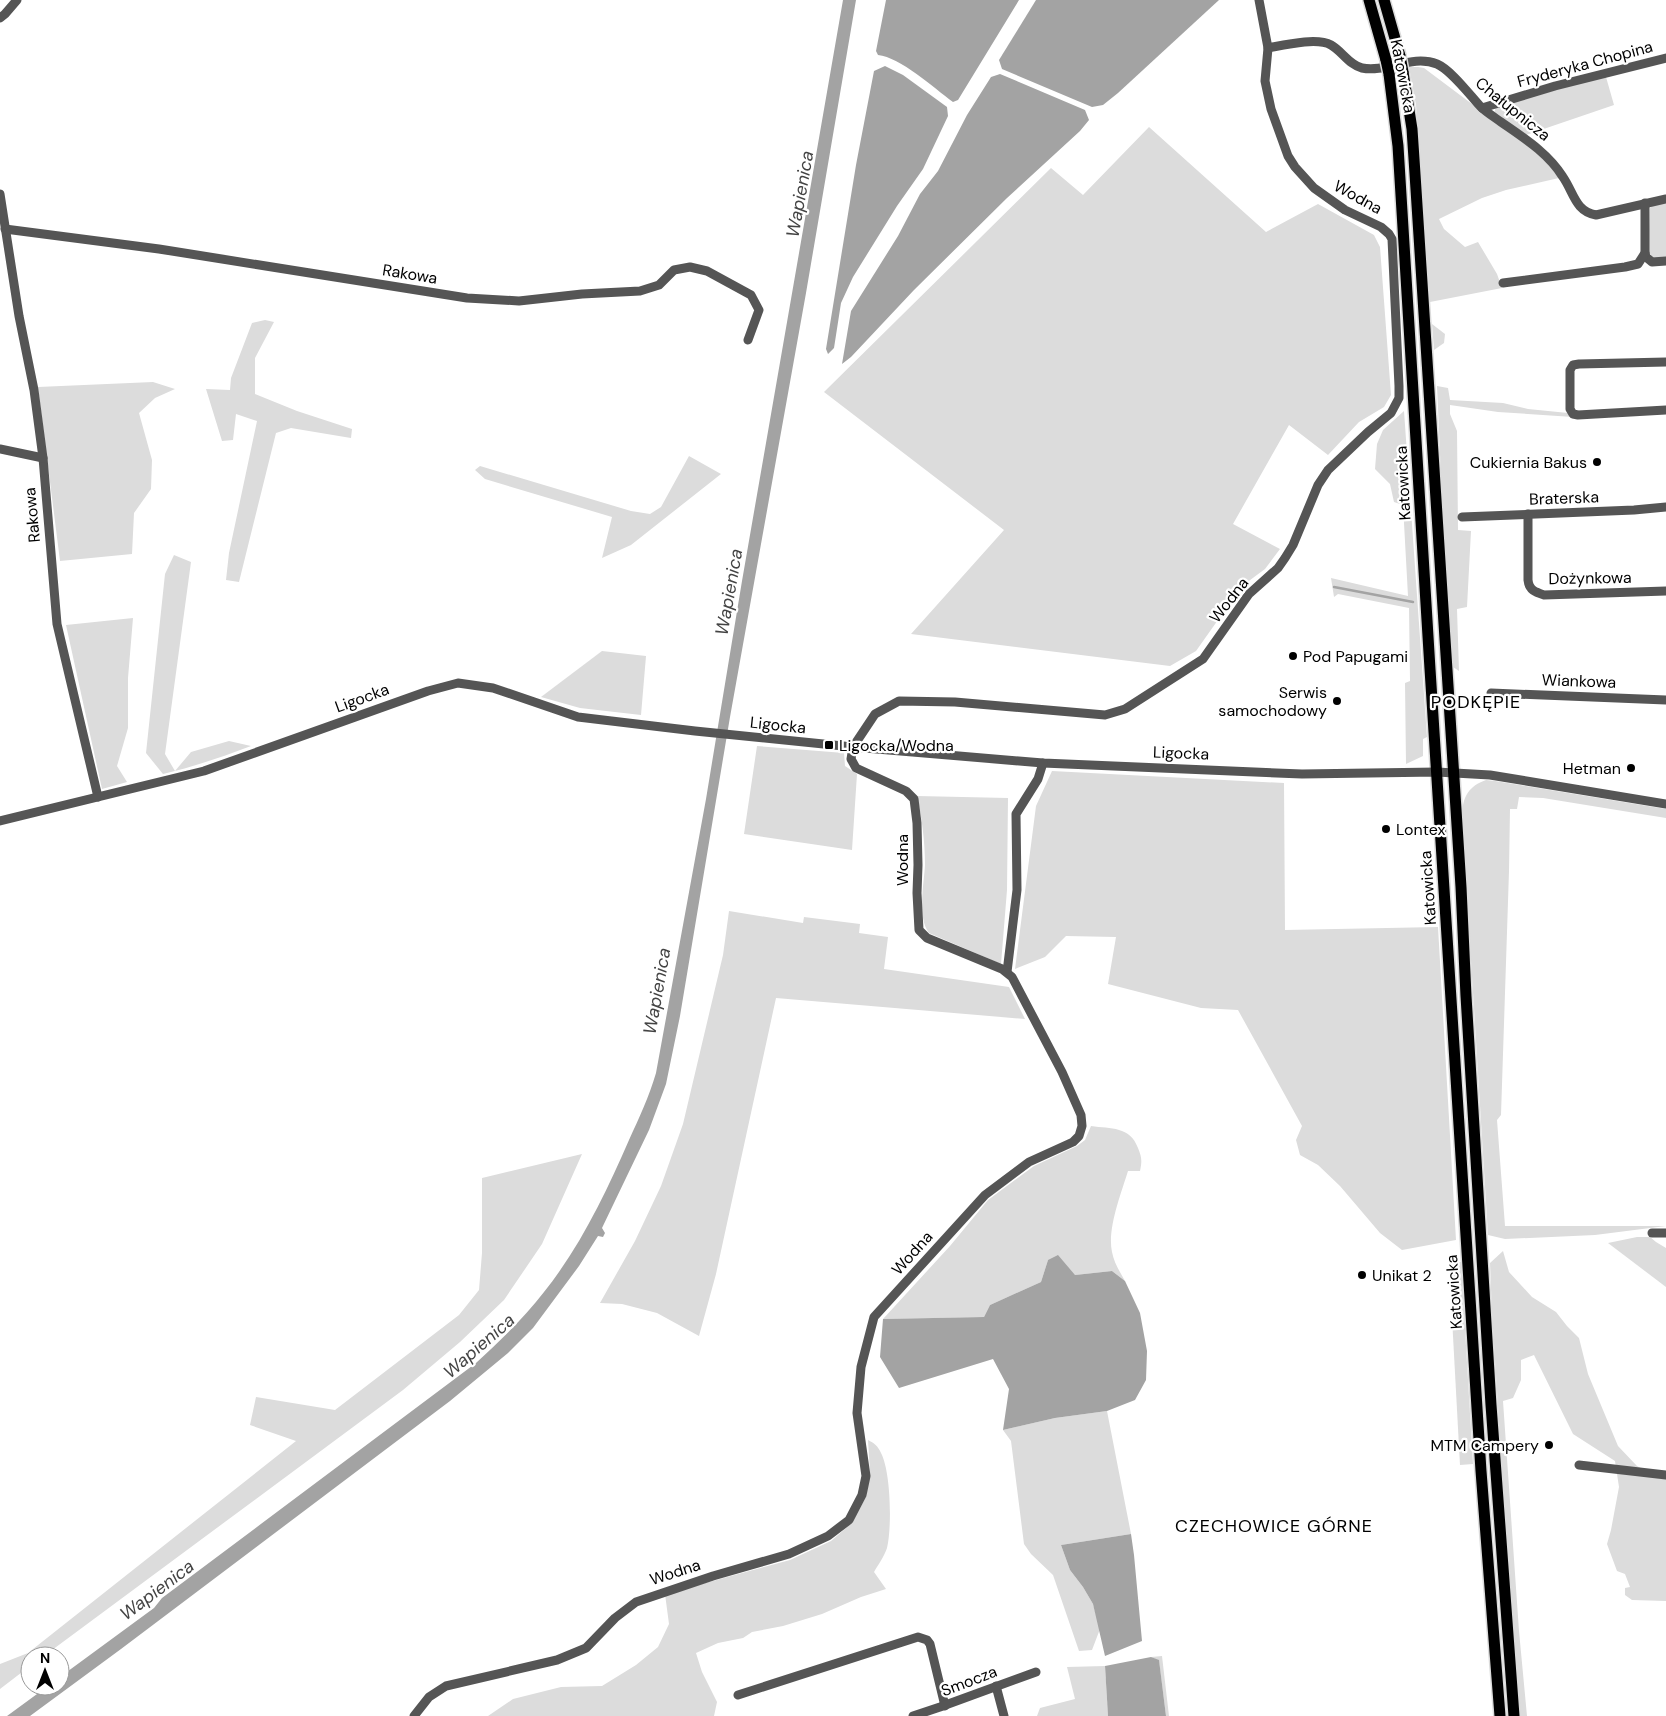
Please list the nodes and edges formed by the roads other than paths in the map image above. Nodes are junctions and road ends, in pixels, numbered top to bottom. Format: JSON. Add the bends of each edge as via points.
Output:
{"nodes":[{"id":1,"x":17,"y":0,"type":"edge"},
{"id":2,"x":1259,"y":0,"type":"edge"},
{"id":3,"x":1369,"y":0,"type":"edge"},
{"id":4,"x":1384,"y":0,"type":"edge"},
{"id":5,"x":0,"y":18,"type":"edge"},
{"id":6,"x":1268,"y":48,"type":"junction"},
{"id":7,"x":1666,"y":58,"type":"edge"},
{"id":8,"x":1482,"y":108,"type":"junction"},
{"id":9,"x":0,"y":194,"type":"edge"},
{"id":10,"x":1666,"y":199,"type":"edge"},
{"id":11,"x":1645,"y":203,"type":"junction"},
{"id":12,"x":6,"y":229,"type":"junction"},
{"id":13,"x":1645,"y":253,"type":"junction"},
{"id":14,"x":1666,"y":261,"type":"edge"},
{"id":15,"x":1652,"y":262,"type":"junction"},
{"id":16,"x":1638,"y":264,"type":"junction"},
{"id":17,"x":1503,"y":283,"type":"dead end"},
{"id":18,"x":748,"y":340,"type":"dead end"},
{"id":19,"x":1666,"y":362,"type":"edge"},
{"id":20,"x":1666,"y":410,"type":"edge"},
{"id":21,"x":0,"y":450,"type":"edge"},
{"id":22,"x":42,"y":458,"type":"junction"},
{"id":23,"x":1666,"y":507,"type":"edge"},
{"id":24,"x":1528,"y":514,"type":"junction"},
{"id":25,"x":1462,"y":517,"type":"dead end"},
{"id":26,"x":1666,"y":591,"type":"edge"},
{"id":27,"x":1491,"y":693,"type":"dead end"},
{"id":28,"x":1666,"y":700,"type":"edge"},
{"id":29,"x":852,"y":747,"type":"junction"},
{"id":30,"x":1043,"y":763,"type":"junction"},
{"id":31,"x":1437,"y":772,"type":"junction"},
{"id":32,"x":1452,"y":773,"type":"junction"},
{"id":33,"x":98,"y":797,"type":"junction"},
{"id":34,"x":1666,"y":804,"type":"edge"},
{"id":35,"x":0,"y":821,"type":"edge"},
{"id":36,"x":1007,"y":972,"type":"junction"},
{"id":37,"x":1652,"y":1233,"type":"dead end"},
{"id":38,"x":1666,"y":1233,"type":"edge"},
{"id":39,"x":1579,"y":1465,"type":"dead end"},
{"id":40,"x":1666,"y":1475,"type":"edge"},
{"id":41,"x":1036,"y":1672,"type":"dead end"},
{"id":42,"x":996,"y":1686,"type":"junction"},
{"id":43,"x":738,"y":1695,"type":"dead end"},
{"id":44,"x":945,"y":1706,"type":"junction"},
{"id":45,"x":414,"y":1716,"type":"edge"},
{"id":46,"x":913,"y":1716,"type":"edge"},
{"id":47,"x":1004,"y":1716,"type":"edge"},
{"id":48,"x":1500,"y":1716,"type":"edge"},
{"id":49,"x":1514,"y":1716,"type":"edge"}],
"edges":[{"from":1,"to":5,"type":"street"},
{"from":2,"to":6,"type":"street","name":"Wodna"},
{"from":3,"to":31,"type":"main road","name":"Katowicka","bridge":true,"via":[[1389,74],[1398,146]]},
{"from":4,"to":32,"type":"main road","name":"Katowicka","bridge":true,"via":[[1400,56],[1412,129]]},
{"from":6,"to":8,"type":"street","name":"Chałupnicza","via":[[1321,42],[1331,45],[1360,68],[1418,62],[1436,64],[1448,70]]},
{"from":6,"to":29,"type":"street","name":"Wodna","via":[[1265,81],[1271,109],[1295,167],[1314,188],[1345,210],[1381,227],[1392,240],[1399,398],[1391,413],[1328,470],[1318,485],[1289,552],[1278,568],[1249,594],[1203,659],[1124,709],[1105,715],[955,702],[899,701],[875,714]]},
{"from":7,"to":8,"type":"street","name":"Fryderyka Chopina"},
{"from":8,"to":11,"type":"street","name":"Chałupnicza","via":[[1547,157],[1587,213],[1596,215]]},
{"from":9,"to":12,"type":"street","name":"Rakowa"},
{"from":10,"to":11,"type":"street","name":"Chałupnicza"},
{"from":11,"to":13,"type":"street"},
{"from":12,"to":18,"type":"street","name":"Rakowa","via":[[159,249],[467,298],[519,301],[640,291],[659,285],[674,270],[690,267],[707,271],[751,295],[759,310]]},
{"from":12,"to":22,"type":"street","name":"Rakowa","via":[[34,390]]},
{"from":13,"to":15,"type":"street"},
{"from":13,"to":16,"type":"street"},
{"from":14,"to":15,"type":"street"},
{"from":15,"to":16,"type":"street"},
{"from":16,"to":17,"type":"street"},
{"from":19,"to":20,"type":"street","via":[[1573,365],[1570,370],[1570,409],[1573,414]]},
{"from":21,"to":22,"type":"street"},
{"from":22,"to":33,"type":"street","name":"Rakowa","via":[[57,624]]},
{"from":23,"to":24,"type":"street","name":"Braterska"},
{"from":24,"to":25,"type":"street","name":"Braterska"},
{"from":24,"to":26,"type":"street","name":"Dożynkowa","via":[[1528,580],[1535,592],[1544,595]]},
{"from":27,"to":28,"type":"street","name":"Wiankowa"},
{"from":29,"to":30,"type":"street","name":"Ligocka"},
{"from":29,"to":33,"type":"street","name":"Ligocka","via":[[578,717],[493,688],[458,683],[204,771]]},
{"from":29,"to":36,"type":"street","name":"Wodna","via":[[851,759],[856,768],[906,791],[914,799],[919,930],[926,938]]},
{"from":30,"to":31,"type":"street","name":"Ligocka","via":[[1302,774]]},
{"from":30,"to":36,"type":"street","via":[[1038,779],[1016,814],[1017,890]]},
{"from":31,"to":32,"type":"street","name":"Ligocka"},
{"from":31,"to":48,"type":"main road","name":"Katowicka"},
{"from":32,"to":34,"type":"street","name":"Ligocka","via":[[1502,776]]},
{"from":32,"to":49,"type":"main road","name":"Katowicka"},
{"from":33,"to":35,"type":"street","name":"Ligocka"},
{"from":36,"to":45,"type":"street","name":"Wodna","via":[[1077,1106],[1082,1126],[1073,1142],[1029,1162],[985,1195],[874,1317],[861,1367],[857,1413],[866,1476],[862,1494],[849,1520],[828,1536],[789,1554],[636,1602],[586,1648],[557,1660],[446,1686],[429,1697]]},
{"from":37,"to":38,"type":"street"},
{"from":39,"to":40,"type":"street"},
{"from":41,"to":42,"type":"street","name":"Smocza"},
{"from":42,"to":44,"type":"street","name":"Smocza"},
{"from":42,"to":47,"type":"street"},
{"from":43,"to":44,"type":"street","via":[[918,1637],[930,1644]]},
{"from":44,"to":46,"type":"street","name":"Smocza"}]}
